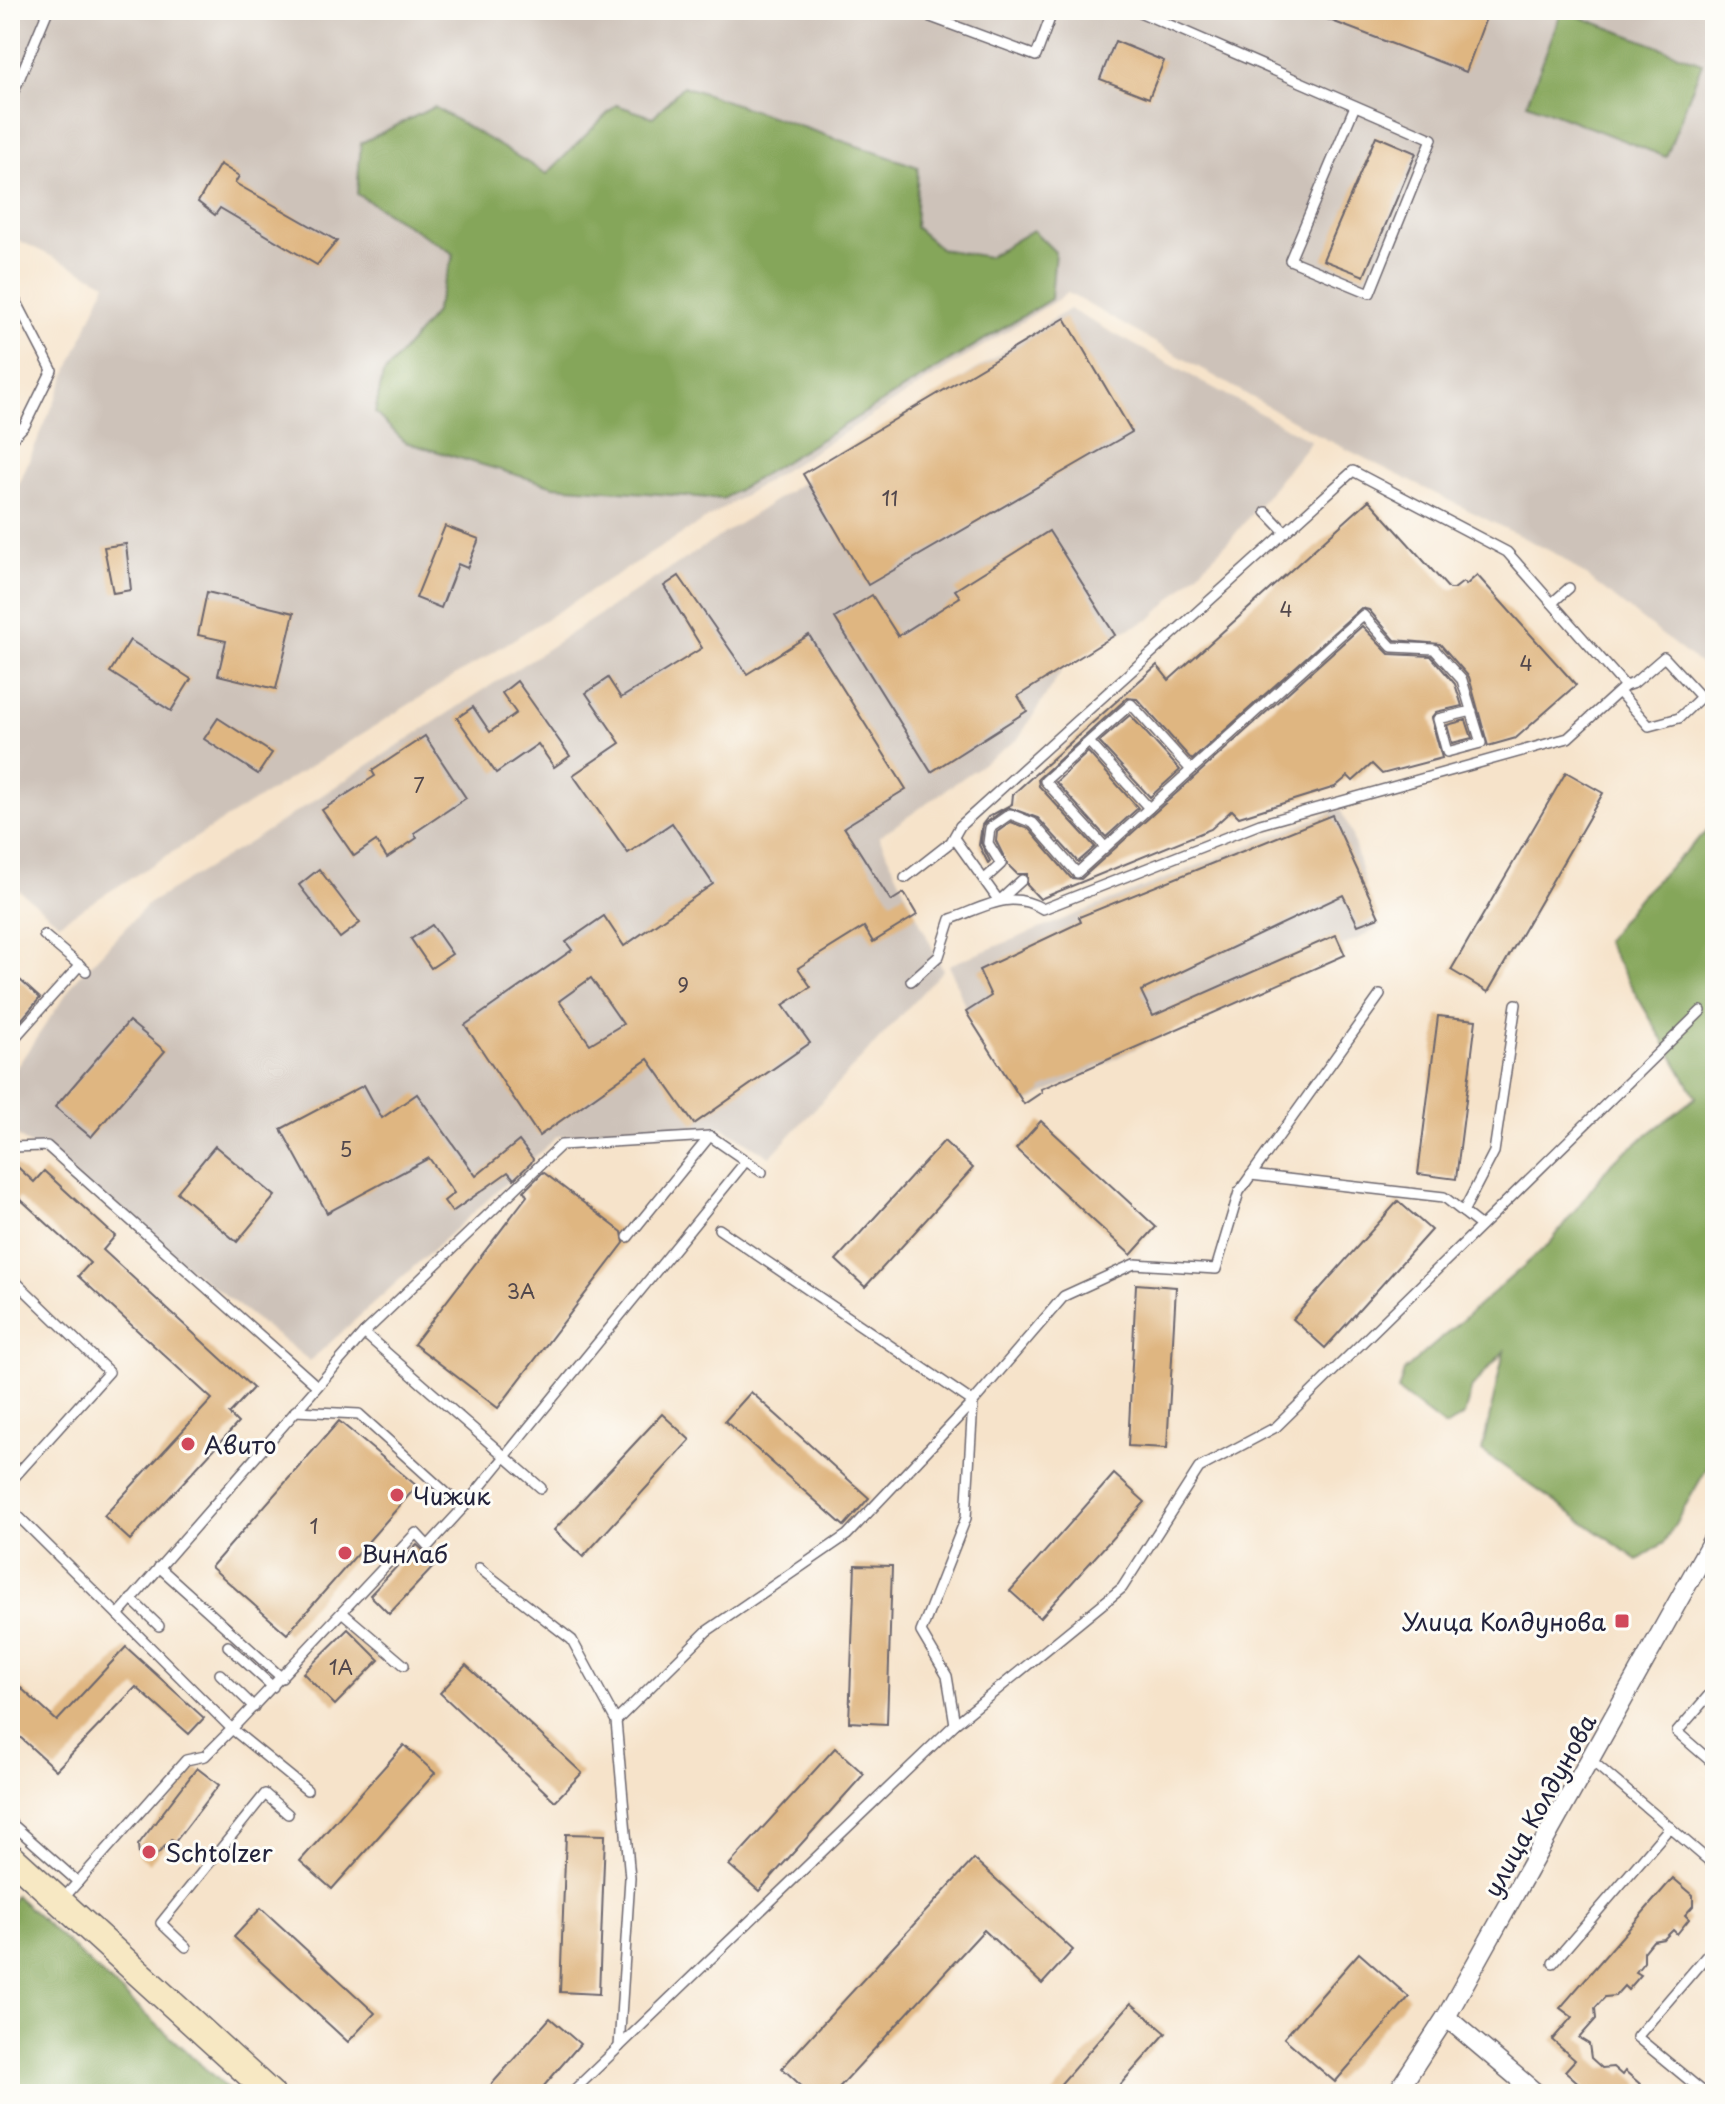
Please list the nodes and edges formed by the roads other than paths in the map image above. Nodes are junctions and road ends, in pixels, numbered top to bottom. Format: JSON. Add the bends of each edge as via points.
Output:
{"nodes":[{"id":1,"x":48,"y":10,"type":"edge"},
{"id":2,"x":912,"y":10,"type":"edge"},
{"id":3,"x":1053,"y":10,"type":"edge"},
{"id":4,"x":1135,"y":10,"type":"edge"},
{"id":5,"x":1709,"y":10,"type":"edge"},
{"id":6,"x":1715,"y":12,"type":"edge"},
{"id":7,"x":10,"y":101,"type":"edge"},
{"id":8,"x":1355,"y":106,"type":"junction"},
{"id":9,"x":10,"y":289,"type":"edge"},
{"id":10,"x":10,"y":441,"type":"edge"},
{"id":11,"x":1266,"y":512,"type":"dead end"},
{"id":12,"x":1285,"y":532,"type":"junction"},
{"id":13,"x":1569,"y":588,"type":"dead end"},
{"id":14,"x":1552,"y":603,"type":"junction"},
{"id":15,"x":1622,"y":689,"type":"junction"},
{"id":16,"x":1472,"y":711,"type":"junction"},
{"id":17,"x":1089,"y":742,"type":"junction"},
{"id":18,"x":1191,"y":770,"type":"junction"},
{"id":19,"x":1149,"y":808,"type":"junction"},
{"id":20,"x":954,"y":838,"type":"junction"},
{"id":21,"x":1105,"y":847,"type":"junction"},
{"id":22,"x":905,"y":878,"type":"dead end"},
{"id":23,"x":986,"y":878,"type":"junction"},
{"id":24,"x":1022,"y":880,"type":"dead end"},
{"id":25,"x":999,"y":901,"type":"junction"},
{"id":26,"x":44,"y":935,"type":"dead end"},
{"id":27,"x":911,"y":981,"type":"dead end"},
{"id":28,"x":1380,"y":995,"type":"dead end"},
{"id":29,"x":1516,"y":1004,"type":"dead end"},
{"id":30,"x":1701,"y":1011,"type":"dead end"},
{"id":31,"x":10,"y":1043,"type":"edge"},
{"id":32,"x":710,"y":1136,"type":"junction"},
{"id":33,"x":10,"y":1147,"type":"edge"},
{"id":34,"x":746,"y":1161,"type":"junction"},
{"id":35,"x":762,"y":1172,"type":"dead end"},
{"id":36,"x":1251,"y":1175,"type":"junction"},
{"id":37,"x":1463,"y":1212,"type":"junction"},
{"id":38,"x":1481,"y":1226,"type":"junction"},
{"id":39,"x":719,"y":1229,"type":"dead end"},
{"id":40,"x":628,"y":1237,"type":"dead end"},
{"id":41,"x":10,"y":1276,"type":"edge"},
{"id":42,"x":364,"y":1333,"type":"junction"},
{"id":43,"x":317,"y":1386,"type":"junction"},
{"id":44,"x":973,"y":1402,"type":"junction"},
{"id":45,"x":295,"y":1411,"type":"junction"},
{"id":46,"x":506,"y":1457,"type":"junction"},
{"id":47,"x":10,"y":1482,"type":"edge"},
{"id":48,"x":541,"y":1488,"type":"dead end"},
{"id":49,"x":10,"y":1508,"type":"edge"},
{"id":50,"x":463,"y":1508,"type":"junction"},
{"id":51,"x":1715,"y":1535,"type":"edge"},
{"id":52,"x":159,"y":1567,"type":"junction"},
{"id":53,"x":479,"y":1568,"type":"dead end"},
{"id":54,"x":131,"y":1599,"type":"junction"},
{"id":55,"x":343,"y":1613,"type":"junction"},
{"id":56,"x":118,"y":1615,"type":"junction"},
{"id":57,"x":159,"y":1626,"type":"dead end"},
{"id":58,"x":228,"y":1646,"type":"dead end"},
{"id":59,"x":404,"y":1665,"type":"dead end"},
{"id":60,"x":220,"y":1674,"type":"dead end"},
{"id":61,"x":282,"y":1678,"type":"junction"},
{"id":62,"x":273,"y":1687,"type":"junction"},
{"id":63,"x":1715,"y":1688,"type":"edge"},
{"id":64,"x":254,"y":1707,"type":"junction"},
{"id":65,"x":616,"y":1721,"type":"junction"},
{"id":66,"x":955,"y":1724,"type":"junction"},
{"id":67,"x":232,"y":1729,"type":"junction"},
{"id":68,"x":1592,"y":1761,"type":"junction"},
{"id":69,"x":1715,"y":1765,"type":"edge"},
{"id":70,"x":307,"y":1790,"type":"dead end"},
{"id":71,"x":288,"y":1814,"type":"dead end"},
{"id":72,"x":10,"y":1822,"type":"edge"},
{"id":73,"x":1670,"y":1827,"type":"junction"},
{"id":74,"x":10,"y":1856,"type":"edge"},
{"id":75,"x":1715,"y":1865,"type":"edge"},
{"id":76,"x":69,"y":1892,"type":"junction"},
{"id":77,"x":1715,"y":1946,"type":"edge"},
{"id":78,"x":186,"y":1947,"type":"dead end"},
{"id":79,"x":1553,"y":1963,"type":"dead end"},
{"id":80,"x":1446,"y":2017,"type":"junction"},
{"id":81,"x":619,"y":2047,"type":"junction"},
{"id":82,"x":271,"y":2094,"type":"edge"},
{"id":83,"x":570,"y":2094,"type":"edge"},
{"id":84,"x":1396,"y":2094,"type":"edge"},
{"id":85,"x":1537,"y":2094,"type":"edge"},
{"id":86,"x":1706,"y":2094,"type":"edge"}],
"edges":[{"from":1,"to":7,"type":"lane"},
{"from":2,"to":3,"type":"lane","via":[[1036,56]]},
{"from":4,"to":8,"type":"lane"},
{"from":5,"to":6,"type":"lane"},
{"from":8,"to":8,"type":"lane","via":[[1290,260],[1370,293],[1432,139]]},
{"from":9,"to":10,"type":"lane","via":[[52,370],[25,425]]},
{"from":11,"to":12,"type":"lane"},
{"from":12,"to":14,"type":"lane","via":[[1353,471],[1507,552]]},
{"from":12,"to":20,"type":"lane","via":[[960,826]]},
{"from":13,"to":14,"type":"lane"},
{"from":14,"to":15,"type":"lane"},
{"from":15,"to":15,"type":"lane","via":[[1649,726],[1679,718],[1701,697],[1664,657]]},
{"from":15,"to":25,"type":"lane","via":[[1568,738],[1260,824],[1043,909],[1024,898]]},
{"from":16,"to":16,"type":"lane","via":[[1438,719],[1447,752],[1481,743]]},
{"from":16,"to":18,"type":"lane","via":[[1462,680],[1434,649],[1392,647],[1363,615]]},
{"from":17,"to":18,"type":"lane","via":[[1131,704]]},
{"from":17,"to":19,"type":"lane"},
{"from":17,"to":21,"type":"lane","via":[[1045,781]]},
{"from":18,"to":19,"type":"lane"},
{"from":19,"to":21,"type":"lane"},
{"from":20,"to":22,"type":"lane"},
{"from":20,"to":23,"type":"lane"},
{"from":21,"to":23,"type":"lane","via":[[1077,873],[1033,823],[1010,814],[990,828],[988,843],[1001,864]]},
{"from":23,"to":25,"type":"lane"},
{"from":24,"to":25,"type":"lane"},
{"from":25,"to":27,"type":"lane","via":[[951,919],[939,956]]},
{"from":26,"to":31,"type":"lane","via":[[83,968]]},
{"from":28,"to":36,"type":"lane"},
{"from":29,"to":37,"type":"lane","via":[[1494,1152]]},
{"from":30,"to":38,"type":"lane"},
{"from":32,"to":34,"type":"lane"},
{"from":32,"to":40,"type":"lane"},
{"from":32,"to":42,"type":"lane","via":[[561,1145]]},
{"from":33,"to":43,"type":"lane","via":[[47,1146]]},
{"from":34,"to":35,"type":"lane"},
{"from":34,"to":46,"type":"lane"},
{"from":36,"to":37,"type":"lane","via":[[1444,1197]]},
{"from":36,"to":44,"type":"lane","via":[[1239,1192],[1216,1269],[1134,1264],[1064,1296]]},
{"from":37,"to":38,"type":"lane"},
{"from":38,"to":66,"type":"lane","via":[[1276,1427],[1199,1468],[1122,1588]]},
{"from":39,"to":44,"type":"lane"},
{"from":41,"to":47,"type":"lane","via":[[109,1372]]},
{"from":42,"to":43,"type":"lane"},
{"from":42,"to":46,"type":"lane"},
{"from":43,"to":45,"type":"lane"},
{"from":44,"to":65,"type":"lane","via":[[847,1535],[707,1631]]},
{"from":44,"to":66,"type":"lane","via":[[966,1518],[921,1632],[947,1676]]},
{"from":45,"to":50,"type":"lane","via":[[359,1414]]},
{"from":45,"to":52,"type":"lane"},
{"from":46,"to":48,"type":"lane"},
{"from":46,"to":50,"type":"lane"},
{"from":49,"to":56,"type":"lane"},
{"from":50,"to":55,"type":"lane","via":[[428,1546],[416,1533]]},
{"from":51,"to":68,"type":"street","name":"улица Колдунова"},
{"from":52,"to":54,"type":"lane"},
{"from":52,"to":61,"type":"lane"},
{"from":53,"to":65,"type":"lane","via":[[572,1640]]},
{"from":54,"to":56,"type":"lane"},
{"from":54,"to":57,"type":"lane"},
{"from":55,"to":59,"type":"lane"},
{"from":55,"to":61,"type":"lane"},
{"from":56,"to":67,"type":"lane"},
{"from":58,"to":62,"type":"lane"},
{"from":60,"to":64,"type":"lane"},
{"from":61,"to":62,"type":"lane"},
{"from":62,"to":64,"type":"lane"},
{"from":63,"to":69,"type":"lane","via":[[1677,1732]]},
{"from":64,"to":67,"type":"lane"},
{"from":65,"to":81,"type":"lane","via":[[630,1878]]},
{"from":66,"to":81,"type":"lane"},
{"from":67,"to":70,"type":"lane"},
{"from":67,"to":76,"type":"lane","via":[[205,1756],[186,1760]]},
{"from":68,"to":73,"type":"lane"},
{"from":68,"to":80,"type":"street","name":"улица Колдунова"},
{"from":71,"to":78,"type":"lane","via":[[265,1794],[161,1923]]},
{"from":72,"to":76,"type":"lane"},
{"from":73,"to":75,"type":"lane"},
{"from":73,"to":79,"type":"lane"},
{"from":74,"to":76,"type":"main road"},
{"from":76,"to":82,"type":"main road"},
{"from":77,"to":86,"type":"lane","via":[[1637,2037]]},
{"from":80,"to":84,"type":"street","name":"улица Колдунова"},
{"from":80,"to":85,"type":"street"},
{"from":81,"to":83,"type":"lane"}]}
